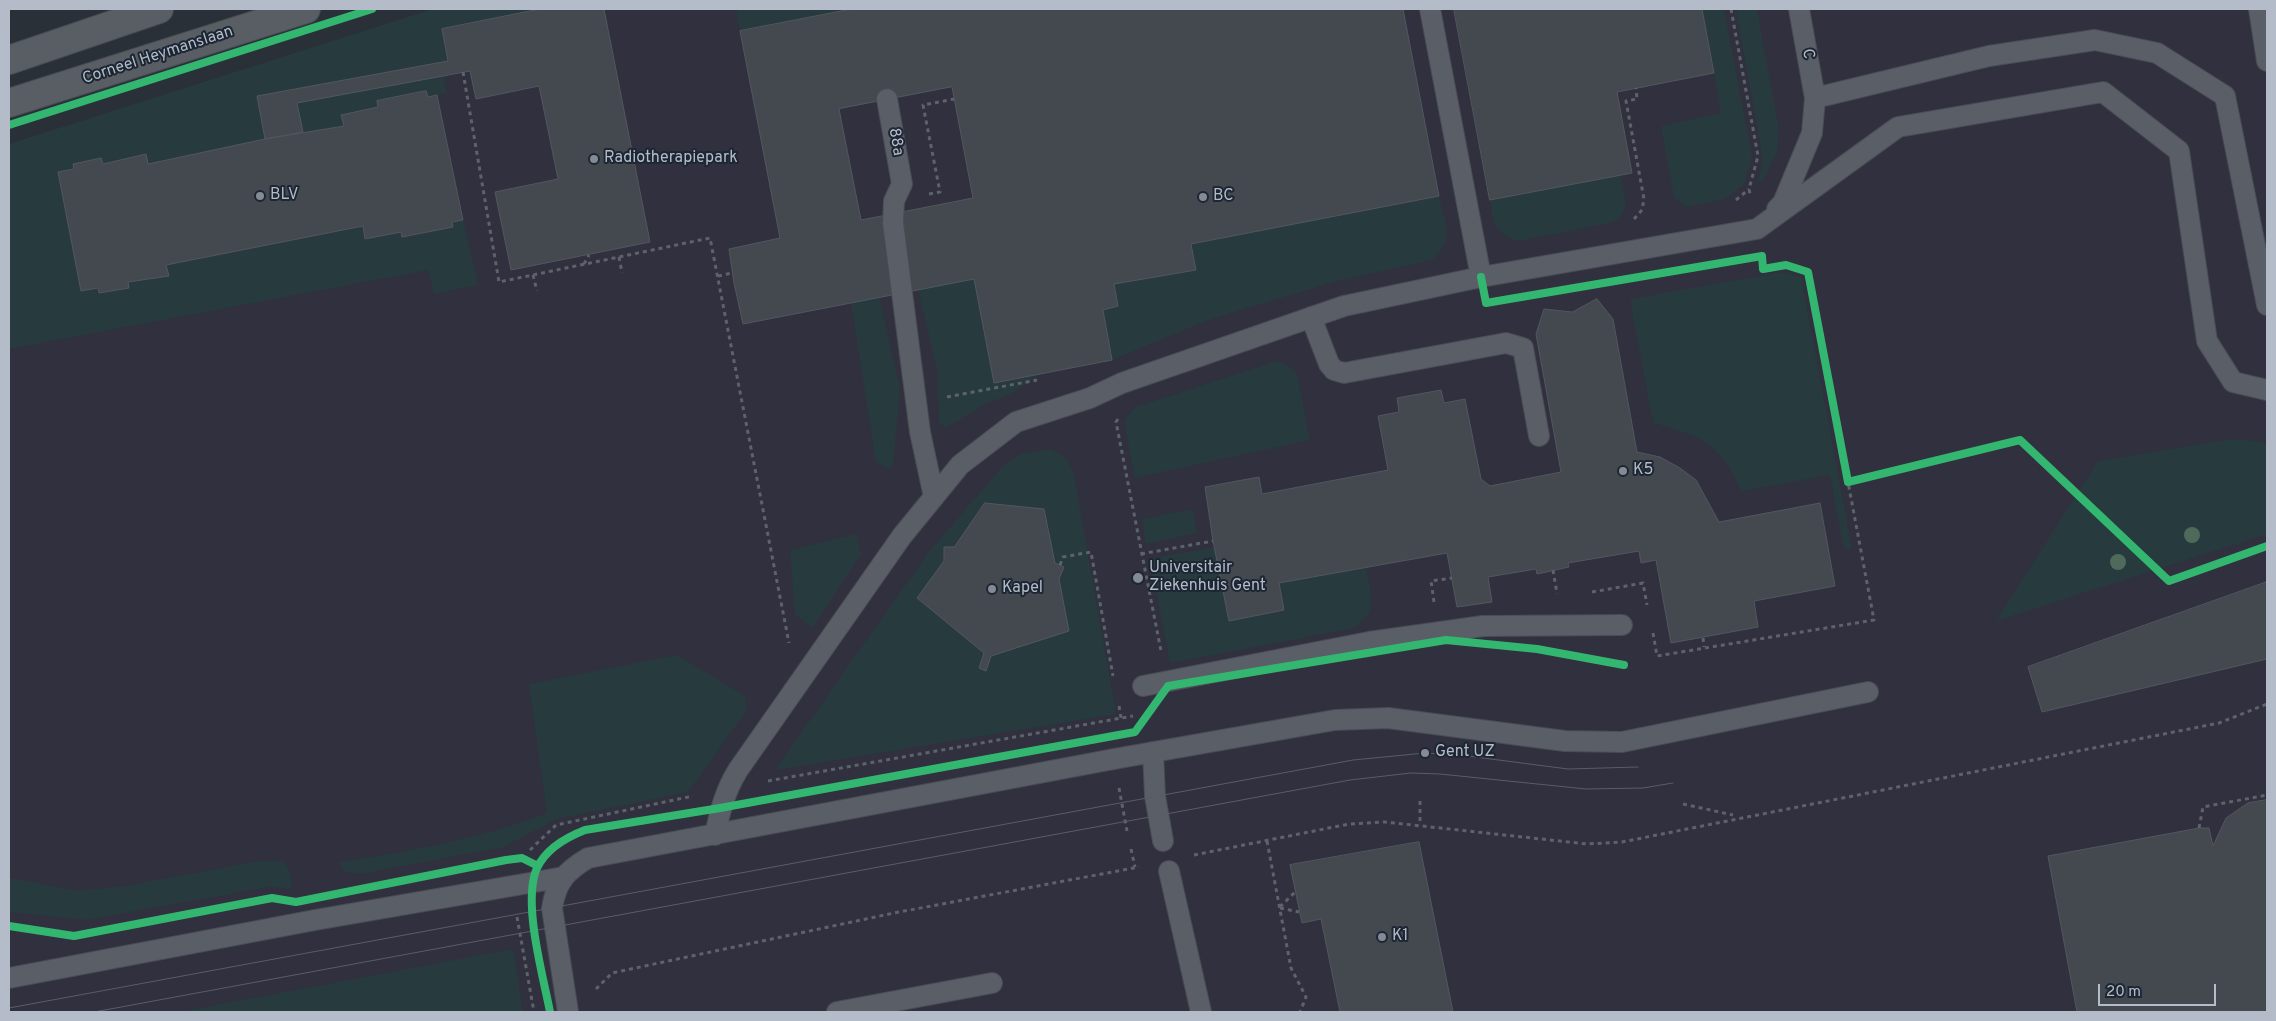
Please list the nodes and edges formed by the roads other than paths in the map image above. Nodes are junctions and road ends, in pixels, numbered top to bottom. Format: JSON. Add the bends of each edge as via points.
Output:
{"nodes":[{"id":1,"x":159,"y":9,"type":"edge"},
{"id":2,"x":306,"y":9,"type":"edge"},
{"id":3,"x":1430,"y":9,"type":"edge"},
{"id":4,"x":1799,"y":9,"type":"edge"},
{"id":5,"x":2259,"y":9,"type":"edge"},
{"id":6,"x":9,"y":60,"type":"edge"},
{"id":7,"x":2267,"y":61,"type":"edge"},
{"id":8,"x":1815,"y":98,"type":"junction"},
{"id":9,"x":888,"y":100,"type":"dead end"},
{"id":10,"x":9,"y":103,"type":"edge"},
{"id":11,"x":1757,"y":229,"type":"junction"},
{"id":12,"x":1481,"y":277,"type":"junction"},
{"id":13,"x":2267,"y":305,"type":"edge"},
{"id":14,"x":1311,"y":317,"type":"junction"},
{"id":15,"x":2267,"y":390,"type":"edge"},
{"id":16,"x":1539,"y":436,"type":"dead end"},
{"id":17,"x":934,"y":497,"type":"junction"},
{"id":18,"x":1622,"y":625,"type":"dead end"},
{"id":19,"x":1143,"y":686,"type":"dead end"},
{"id":20,"x":1868,"y":692,"type":"dead end"},
{"id":21,"x":1153,"y":752,"type":"junction"},
{"id":22,"x":715,"y":835,"type":"junction"},
{"id":23,"x":1164,"y":841,"type":"dead end"},
{"id":24,"x":1168,"y":871,"type":"dead end"},
{"id":25,"x":564,"y":877,"type":"junction"},
{"id":26,"x":9,"y":978,"type":"edge"},
{"id":27,"x":992,"y":983,"type":"dead end"},
{"id":28,"x":568,"y":1012,"type":"edge"},
{"id":29,"x":837,"y":1012,"type":"edge"},
{"id":30,"x":1201,"y":1012,"type":"edge"}],
"edges":[{"from":1,"to":6,"type":"street"},
{"from":2,"to":10,"type":"street","name":"Corneel Heymanslaan"},
{"from":3,"to":12,"type":"lane"},
{"from":4,"to":8,"type":"lane","name":"C"},
{"from":5,"to":7,"type":"lane"},
{"from":8,"to":11,"type":"lane","name":"C","via":[[1812,133],[1799,167],[1783,203]]},
{"from":8,"to":13,"type":"lane","via":[[1989,56],[2095,40],[2157,53],[2224,96]]},
{"from":9,"to":17,"type":"lane","name":"88a","via":[[902,184],[894,201],[893,223],[920,432]]},
{"from":11,"to":12,"type":"lane"},
{"from":11,"to":15,"type":"lane","via":[[1898,127],[2103,92],[2179,151],[2207,341],[2233,382]]},
{"from":12,"to":14,"type":"lane","via":[[1344,306]]},
{"from":14,"to":16,"type":"lane","via":[[1329,364],[1334,370],[1344,373],[1506,343],[1523,348]]},
{"from":14,"to":17,"type":"lane","via":[[1016,422],[960,465]]},
{"from":17,"to":22,"type":"lane","via":[[902,536],[727,788]]},
{"from":18,"to":19,"type":"lane","via":[[1483,626],[1369,642]]},
{"from":20,"to":21,"type":"lane","via":[[1622,742],[1565,741],[1388,718],[1335,720]]},
{"from":21,"to":22,"type":"lane"},
{"from":21,"to":23,"type":"lane","via":[[1155,796]]},
{"from":22,"to":25,"type":"lane","via":[[588,858],[572,867]]},
{"from":24,"to":30,"type":"lane"},
{"from":25,"to":26,"type":"lane"},
{"from":25,"to":28,"type":"lane","via":[[555,891],[552,908]]},
{"from":27,"to":29,"type":"lane"}]}
